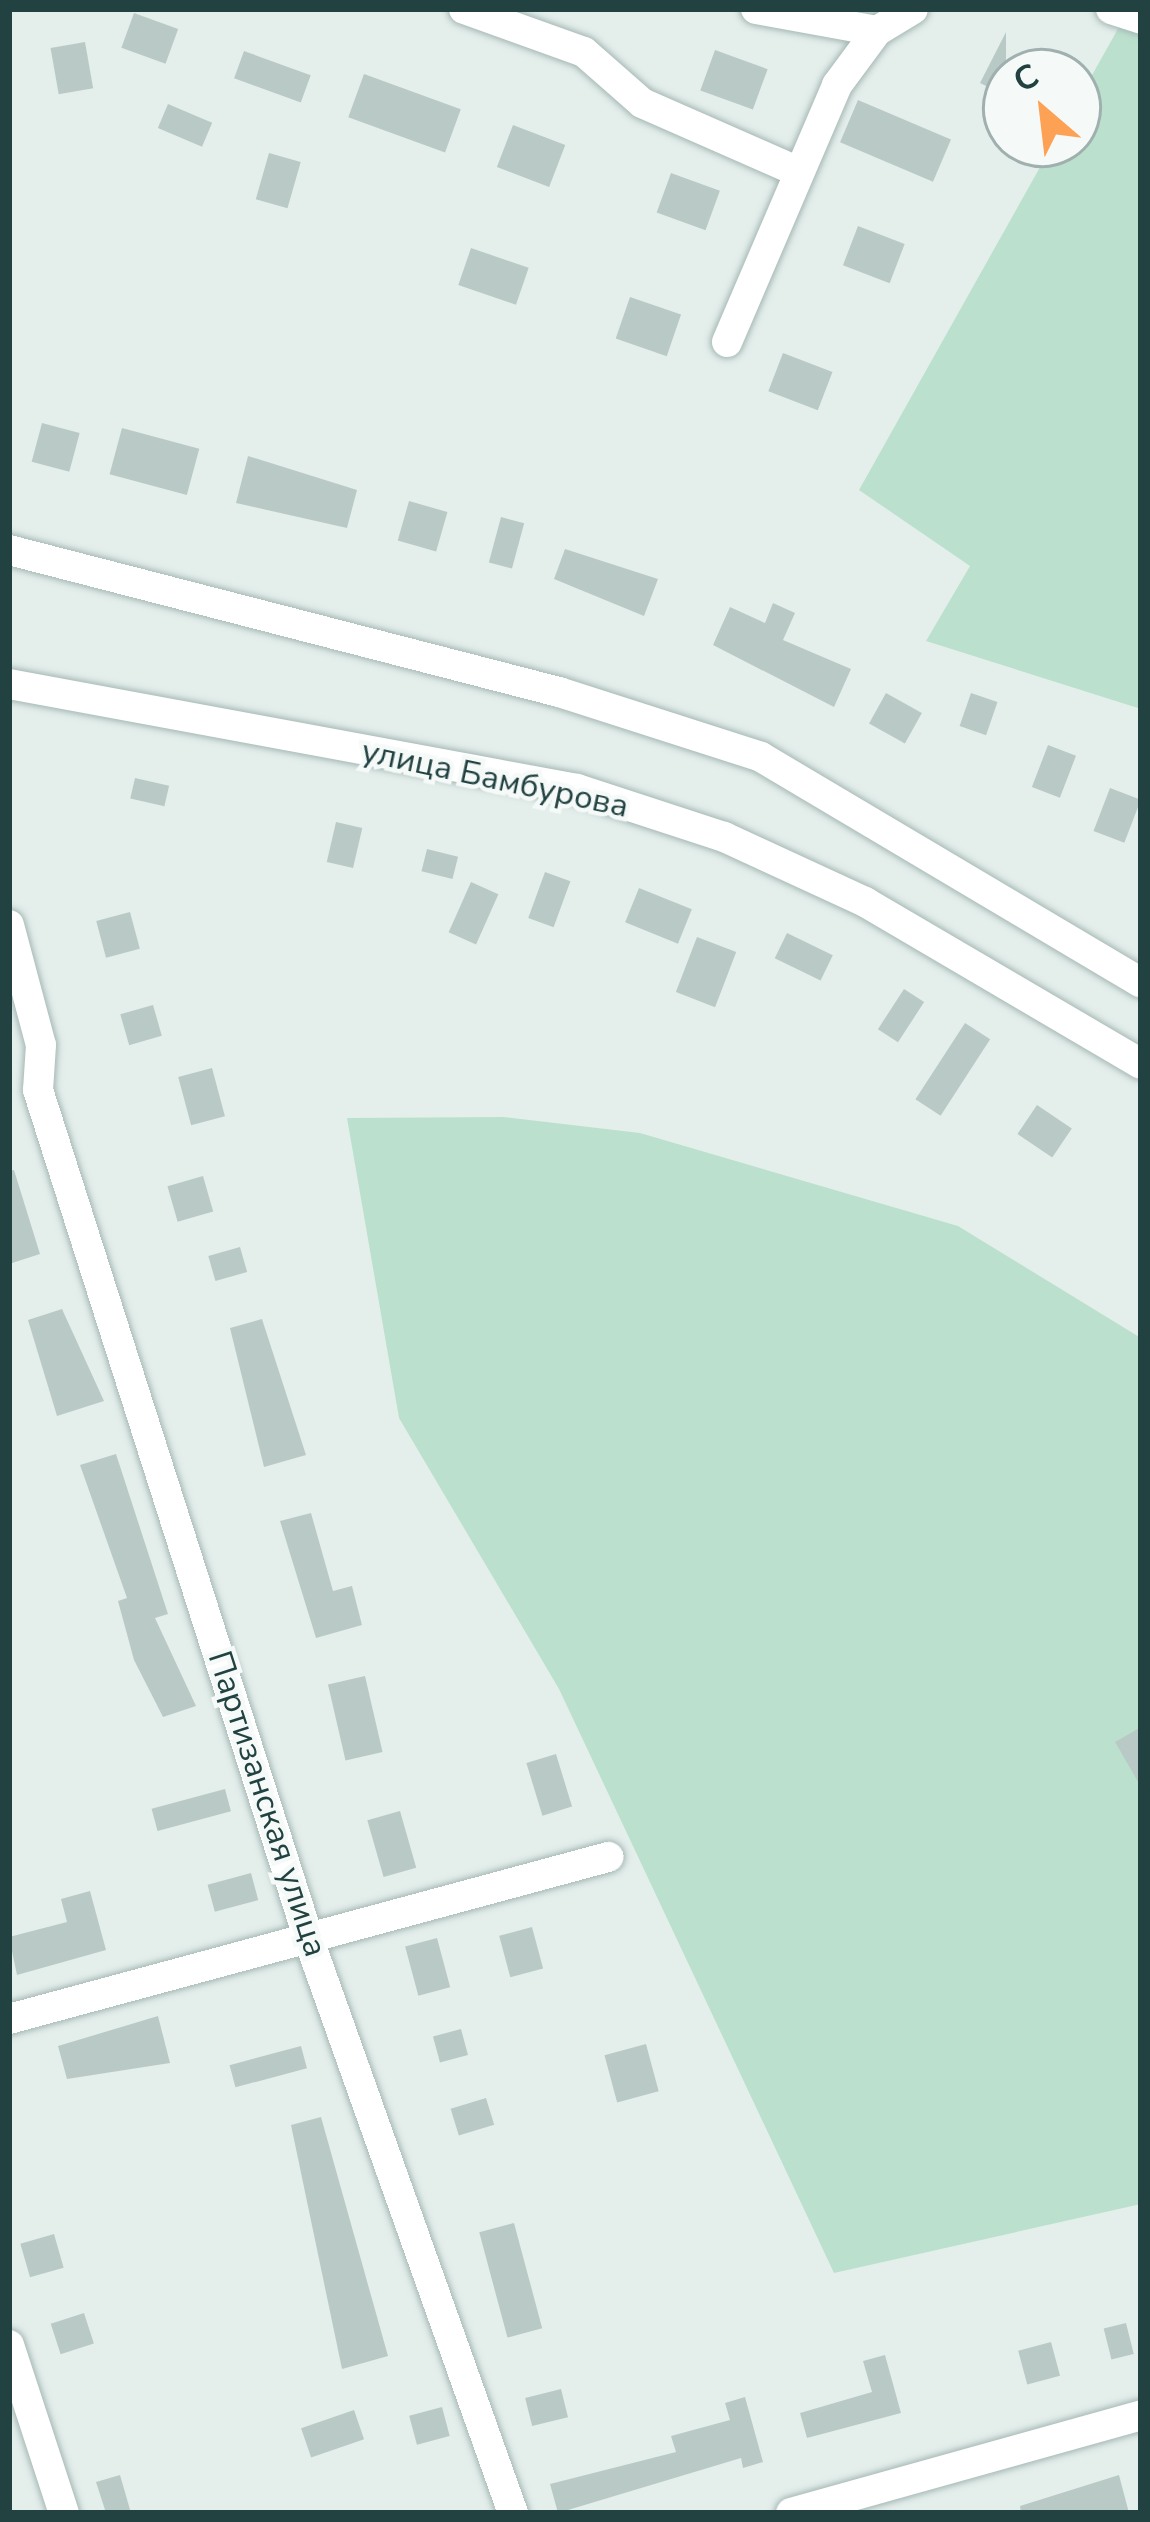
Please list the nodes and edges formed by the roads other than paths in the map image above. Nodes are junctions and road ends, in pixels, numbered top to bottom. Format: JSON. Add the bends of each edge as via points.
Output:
{"nodes":[{"id":1,"x":464,"y":9,"type":"edge"},
{"id":2,"x":756,"y":9,"type":"edge"},
{"id":3,"x":913,"y":9,"type":"edge"},
{"id":4,"x":1111,"y":9,"type":"edge"},
{"id":5,"x":1141,"y":19,"type":"edge"},
{"id":6,"x":877,"y":31,"type":"junction"},
{"id":7,"x":792,"y":169,"type":"junction"},
{"id":8,"x":727,"y":342,"type":"dead end"},
{"id":9,"x":9,"y":550,"type":"edge"},
{"id":10,"x":9,"y":684,"type":"edge"},
{"id":11,"x":9,"y":925,"type":"edge"},
{"id":12,"x":1141,"y":983,"type":"edge"},
{"id":13,"x":1141,"y":1064,"type":"edge"},
{"id":14,"x":24,"y":1094,"type":"edge"},
{"id":15,"x":608,"y":1857,"type":"dead end"},
{"id":16,"x":310,"y":1943,"type":"junction"},
{"id":17,"x":9,"y":2019,"type":"edge"},
{"id":18,"x":9,"y":2344,"type":"edge"},
{"id":19,"x":1141,"y":2415,"type":"edge"},
{"id":20,"x":64,"y":2513,"type":"edge"},
{"id":21,"x":513,"y":2513,"type":"edge"},
{"id":22,"x":790,"y":2513,"type":"edge"}],
"edges":[{"from":1,"to":7,"type":"street","via":[[584,52],[642,103]]},
{"from":2,"to":6,"type":"street"},
{"from":3,"to":6,"type":"street"},
{"from":4,"to":5,"type":"street"},
{"from":6,"to":7,"type":"street"},
{"from":7,"to":8,"type":"street"},
{"from":9,"to":12,"type":"street","via":[[559,692],[761,757]]},
{"from":10,"to":13,"type":"street","name":"улица Бамбурова","via":[[577,789],[724,837],[866,902]]},
{"from":11,"to":14,"type":"street","name":"Партизанская улица","via":[[41,1045]]},
{"from":14,"to":16,"type":"street","name":"Партизанская улица"},
{"from":15,"to":16,"type":"street"},
{"from":16,"to":17,"type":"street"},
{"from":16,"to":21,"type":"street","name":"Партизанская улица"},
{"from":18,"to":20,"type":"street"},
{"from":19,"to":22,"type":"street"}]}
